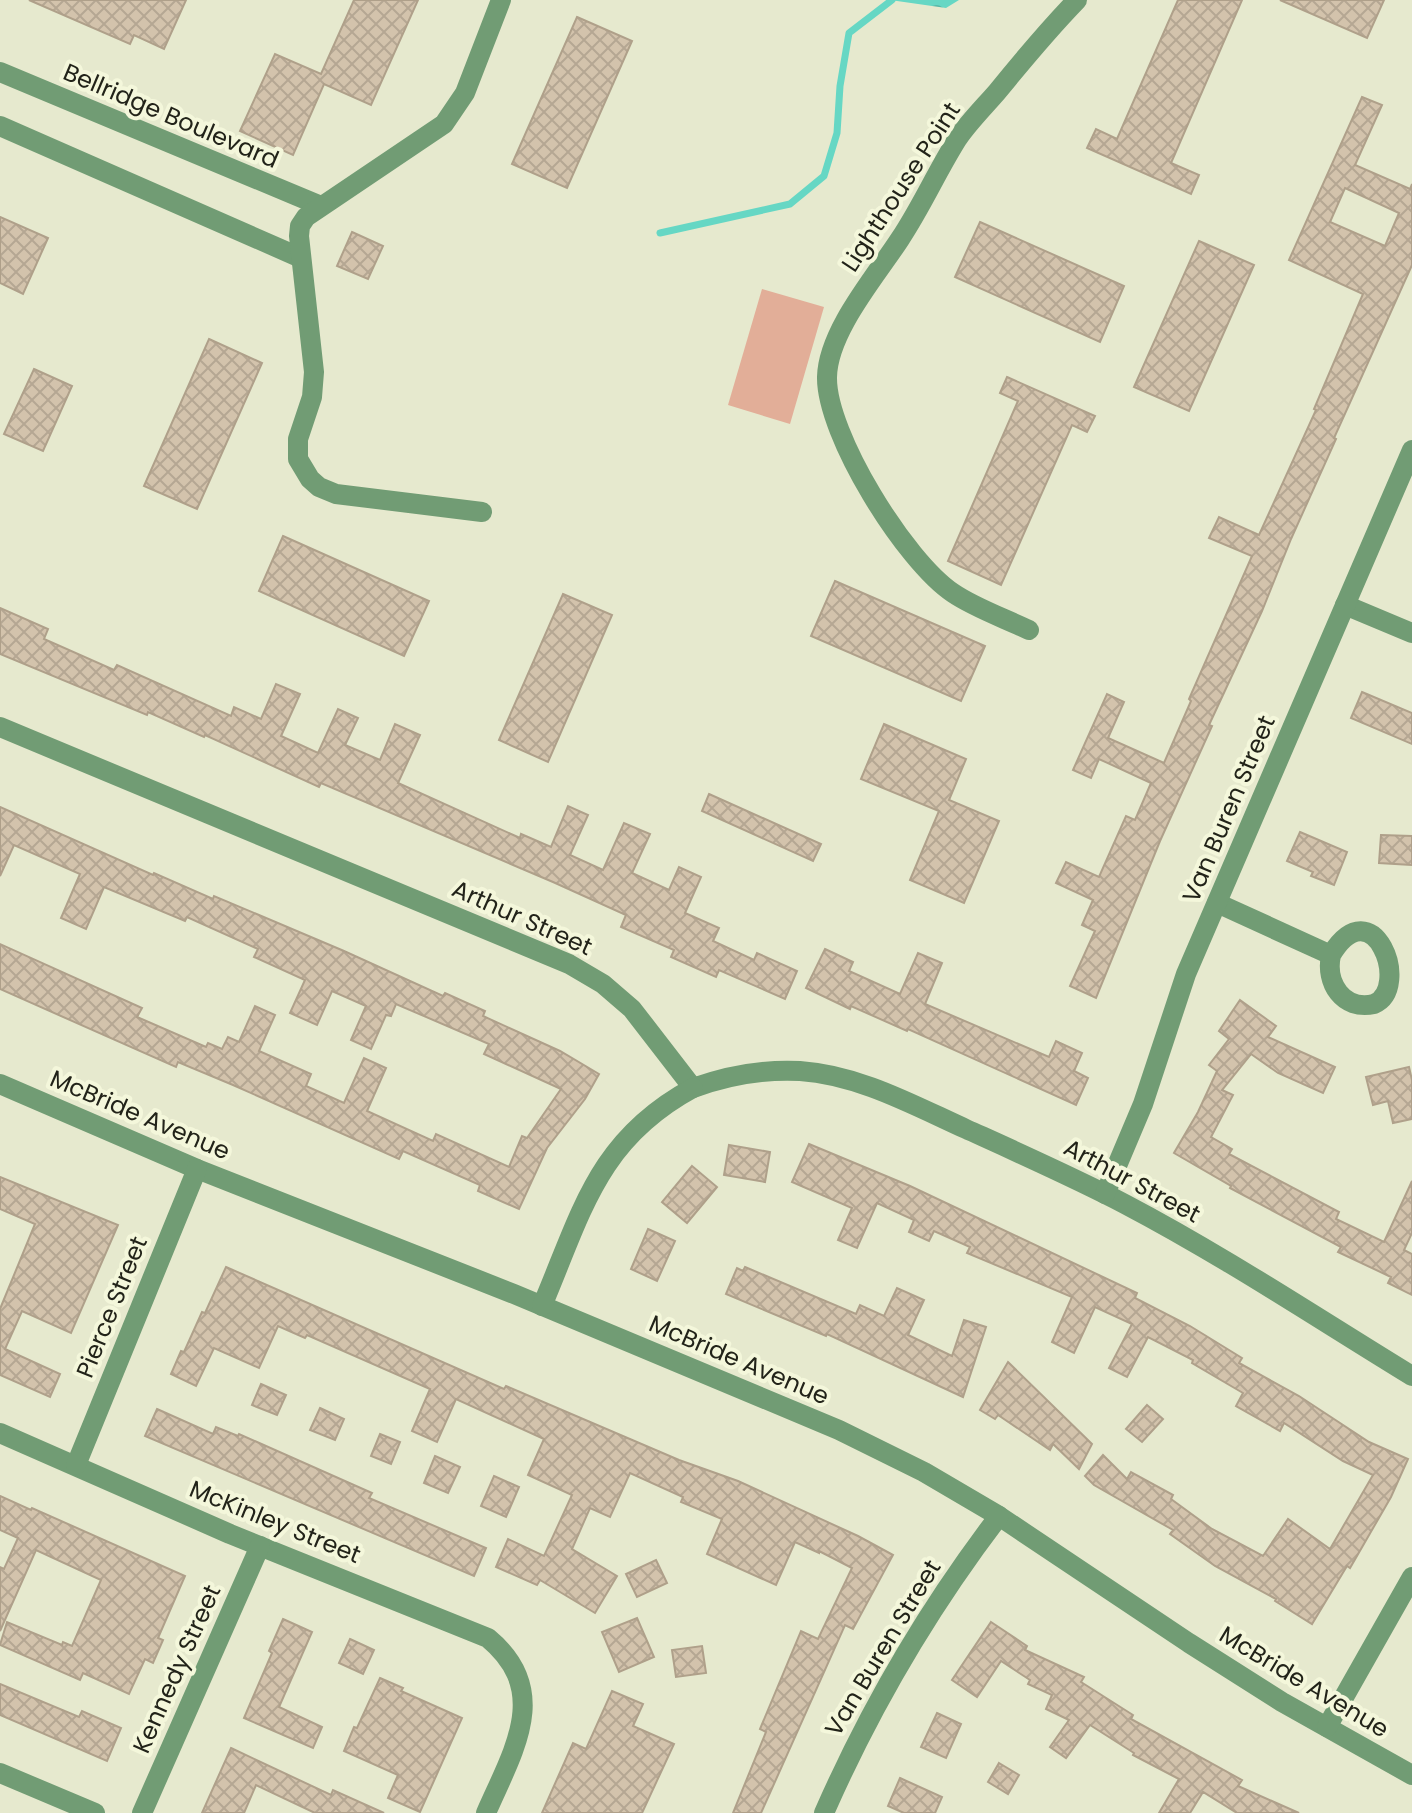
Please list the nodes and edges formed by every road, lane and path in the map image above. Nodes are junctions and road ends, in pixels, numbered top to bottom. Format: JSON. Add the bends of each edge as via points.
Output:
{"nodes":[{"id":1,"x":501,"y":0,"type":"edge"},
{"id":2,"x":1077,"y":0,"type":"edge"},
{"id":3,"x":0,"y":72,"type":"edge"},
{"id":4,"x":0,"y":126,"type":"edge"},
{"id":5,"x":321,"y":206,"type":"junction"},
{"id":6,"x":301,"y":258,"type":"junction"},
{"id":7,"x":1412,"y":450,"type":"edge"},
{"id":8,"x":482,"y":512,"type":"dead end"},
{"id":9,"x":1345,"y":605,"type":"junction"},
{"id":10,"x":1029,"y":630,"type":"dead end"},
{"id":11,"x":1412,"y":633,"type":"edge"},
{"id":12,"x":0,"y":727,"type":"edge"},
{"id":13,"x":1217,"y":903,"type":"junction"},
{"id":14,"x":1331,"y":955,"type":"dead end"},
{"id":15,"x":0,"y":1084,"type":"edge"},
{"id":16,"x":693,"y":1088,"type":"junction"},
{"id":17,"x":197,"y":1169,"type":"junction"},
{"id":18,"x":1105,"y":1194,"type":"junction"},
{"id":19,"x":542,"y":1306,"type":"junction"},
{"id":20,"x":1412,"y":1376,"type":"edge"},
{"id":21,"x":0,"y":1433,"type":"edge"},
{"id":22,"x":76,"y":1465,"type":"junction"},
{"id":23,"x":999,"y":1516,"type":"junction"},
{"id":24,"x":260,"y":1546,"type":"junction"},
{"id":25,"x":1412,"y":1577,"type":"edge"},
{"id":26,"x":1327,"y":1727,"type":"junction"},
{"id":27,"x":0,"y":1773,"type":"edge"},
{"id":28,"x":1412,"y":1775,"type":"edge"},
{"id":29,"x":95,"y":1813,"type":"edge"},
{"id":30,"x":142,"y":1813,"type":"edge"},
{"id":31,"x":486,"y":1813,"type":"edge"},
{"id":32,"x":824,"y":1813,"type":"edge"}],
"edges":[{"from":1,"to":5,"type":"street","via":[[465,93],[444,124]]},
{"from":2,"to":10,"type":"street","name":"Lighthouse Point","via":[[959,137],[835,343],[827,379],[834,412],[860,474],[898,538],[954,593]]},
{"from":3,"to":5,"type":"street","name":"Bellridge Boulevard"},
{"from":4,"to":6,"type":"street"},
{"from":5,"to":6,"type":"street","via":[[300,226]]},
{"from":6,"to":8,"type":"street","via":[[314,372],[298,439],[302,470],[319,487],[336,494]]},
{"from":7,"to":9,"type":"street","name":"Van Buren Street"},
{"from":9,"to":11,"type":"street"},
{"from":9,"to":13,"type":"street","name":"Van Buren Street"},
{"from":12,"to":16,"type":"street","name":"Arthur Street","via":[[569,964],[632,1009]]},
{"from":13,"to":14,"type":"street"},
{"from":13,"to":18,"type":"street","name":"Van Buren Street"},
{"from":15,"to":17,"type":"street","name":"McBride Avenue"},
{"from":16,"to":18,"type":"street","name":"Arthur Street","via":[[760,1071],[844,1078]]},
{"from":16,"to":19,"type":"street","via":[[644,1119],[609,1158]]},
{"from":17,"to":19,"type":"street","name":"McBride Avenue"},
{"from":17,"to":22,"type":"street","name":"Pierce Street"},
{"from":18,"to":20,"type":"street","name":"Arthur Street"},
{"from":19,"to":23,"type":"street","name":"McBride Avenue","via":[[839,1430]]},
{"from":21,"to":22,"type":"street","name":"McKinley Street"},
{"from":22,"to":24,"type":"street","name":"McKinley Street"},
{"from":23,"to":26,"type":"street","name":"McBride Avenue","via":[[1189,1643]]},
{"from":23,"to":32,"type":"street","name":"Van Buren Street","via":[[922,1624],[855,1744]]},
{"from":24,"to":30,"type":"street","name":"Kennedy Street"},
{"from":24,"to":31,"type":"street","name":"McKinley Street","via":[[480,1634],[500,1648],[517,1674],[524,1710]]},
{"from":25,"to":26,"type":"street"},
{"from":26,"to":28,"type":"street","name":"McBride Avenue"},
{"from":27,"to":29,"type":"street"}]}
